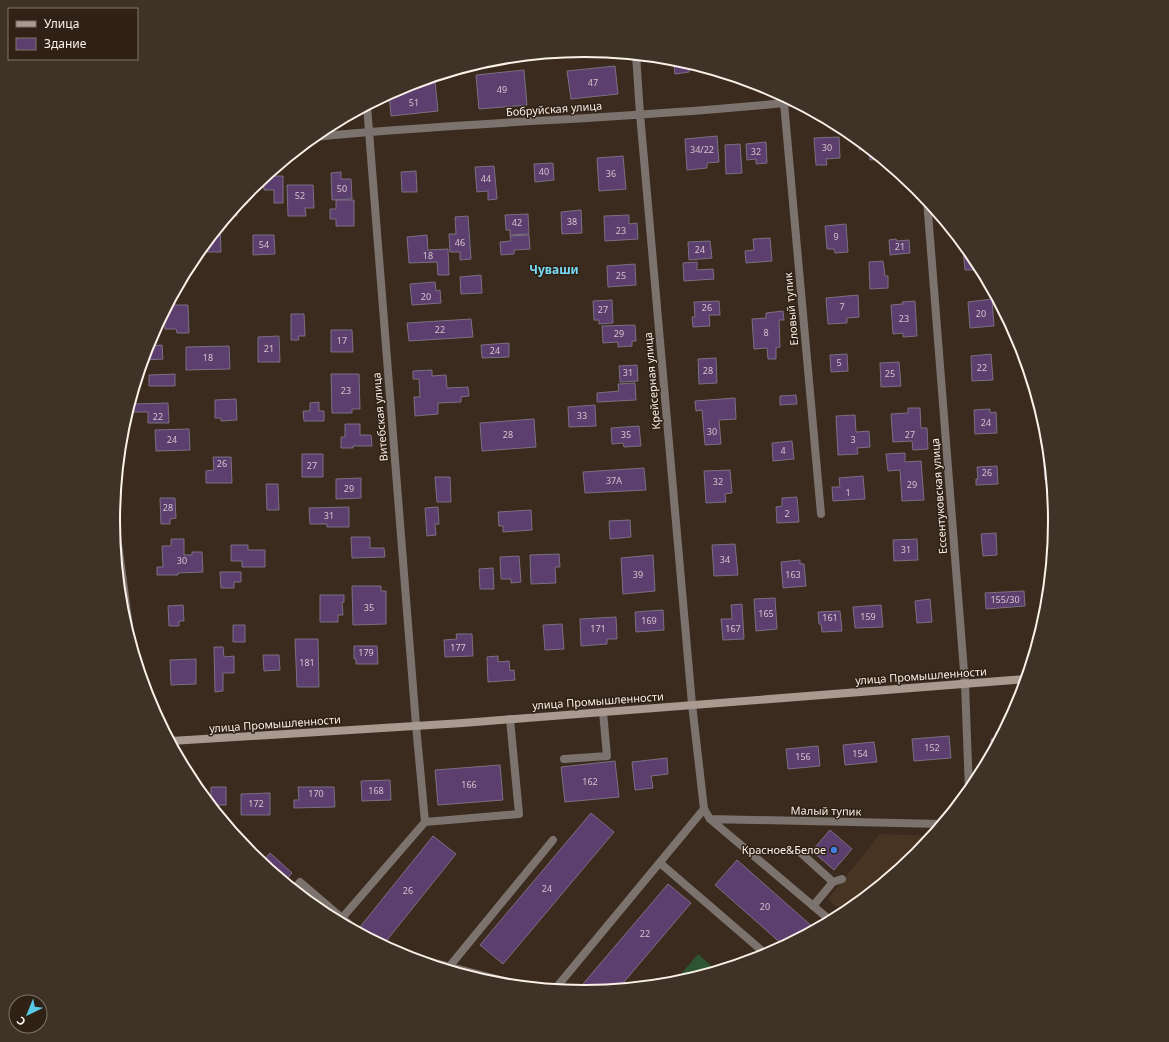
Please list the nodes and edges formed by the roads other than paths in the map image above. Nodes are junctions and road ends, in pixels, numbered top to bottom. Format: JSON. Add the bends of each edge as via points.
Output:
{"nodes":[{"id":1,"x":636,"y":60,"type":"edge"},
{"id":2,"x":784,"y":103,"type":"joint"},
{"id":3,"x":367,"y":111,"type":"edge"},
{"id":4,"x":640,"y":114,"type":"junction"},
{"id":5,"x":368,"y":131,"type":"junction"},
{"id":6,"x":327,"y":135,"type":"edge"},
{"id":7,"x":928,"y":209,"type":"edge"},
{"id":8,"x":821,"y":514,"type":"dead end"},
{"id":9,"x":1020,"y":679,"type":"edge"},
{"id":10,"x":964,"y":684,"type":"junction"},
{"id":11,"x":692,"y":704,"type":"junction"},
{"id":12,"x":603,"y":712,"type":"junction"},
{"id":13,"x":510,"y":719,"type":"junction"},
{"id":14,"x":416,"y":726,"type":"junction"},
{"id":15,"x":176,"y":741,"type":"edge"},
{"id":16,"x":564,"y":759,"type":"dead end"},
{"id":17,"x":969,"y":781,"type":"edge"},
{"id":18,"x":704,"y":810,"type":"junction"},
{"id":19,"x":710,"y":819,"type":"junction"},
{"id":20,"x":425,"y":822,"type":"junction"},
{"id":21,"x":936,"y":824,"type":"edge"},
{"id":22,"x":553,"y":840,"type":"dead end"},
{"id":23,"x":801,"y":854,"type":"dead end"},
{"id":24,"x":660,"y":863,"type":"junction"},
{"id":25,"x":842,"y":880,"type":"dead end"},
{"id":26,"x":833,"y":882,"type":"junction"},
{"id":27,"x":297,"y":885,"type":"edge"},
{"id":28,"x":813,"y":906,"type":"junction"},
{"id":29,"x":336,"y":912,"type":"edge"},
{"id":30,"x":343,"y":917,"type":"edge"},
{"id":31,"x":826,"y":917,"type":"edge"},
{"id":32,"x":761,"y":950,"type":"edge"},
{"id":33,"x":451,"y":965,"type":"edge"},
{"id":34,"x":559,"y":984,"type":"edge"}],
"edges":[{"from":1,"to":4,"type":"street","name":"Крейсерная улица"},
{"from":2,"to":4,"type":"street","name":"Бобруйская улица"},
{"from":2,"to":8,"type":"street","name":"Еловый тупик"},
{"from":3,"to":5,"type":"street","name":"Витебская улица"},
{"from":4,"to":5,"type":"street","name":"Бобруйская улица"},
{"from":4,"to":11,"type":"street","name":"Крейсерная улица"},
{"from":5,"to":6,"type":"street","name":"Бобруйская улица"},
{"from":5,"to":14,"type":"street","name":"Витебская улица"},
{"from":7,"to":10,"type":"street","name":"Ессентуковская улица"},
{"from":9,"to":10,"type":"main road","name":"улица Промышленности"},
{"from":10,"to":11,"type":"main road","name":"улица Промышленности"},
{"from":10,"to":17,"type":"street","name":"Ессентуковская улица"},
{"from":11,"to":12,"type":"main road","name":"улица Промышленности"},
{"from":11,"to":18,"type":"street","name":"Крейсерная улица"},
{"from":12,"to":13,"type":"main road","name":"улица Промышленности"},
{"from":12,"to":16,"type":"street","via":[[607,756]]},
{"from":13,"to":14,"type":"main road","name":"улица Промышленности"},
{"from":13,"to":20,"type":"street","via":[[519,814]]},
{"from":14,"to":15,"type":"main road","name":"улица Промышленности"},
{"from":14,"to":20,"type":"street","name":"Витебская улица"},
{"from":18,"to":19,"type":"street"},
{"from":18,"to":24,"type":"street"},
{"from":19,"to":21,"type":"street","name":"Малый тупик"},
{"from":19,"to":28,"type":"street"},
{"from":20,"to":30,"type":"street"},
{"from":22,"to":33,"type":"street"},
{"from":23,"to":26,"type":"street"},
{"from":24,"to":32,"type":"street"},
{"from":24,"to":34,"type":"street"},
{"from":25,"to":26,"type":"street"},
{"from":26,"to":28,"type":"street"},
{"from":27,"to":29,"type":"street","via":[[300,882]]},
{"from":28,"to":31,"type":"street"}]}
